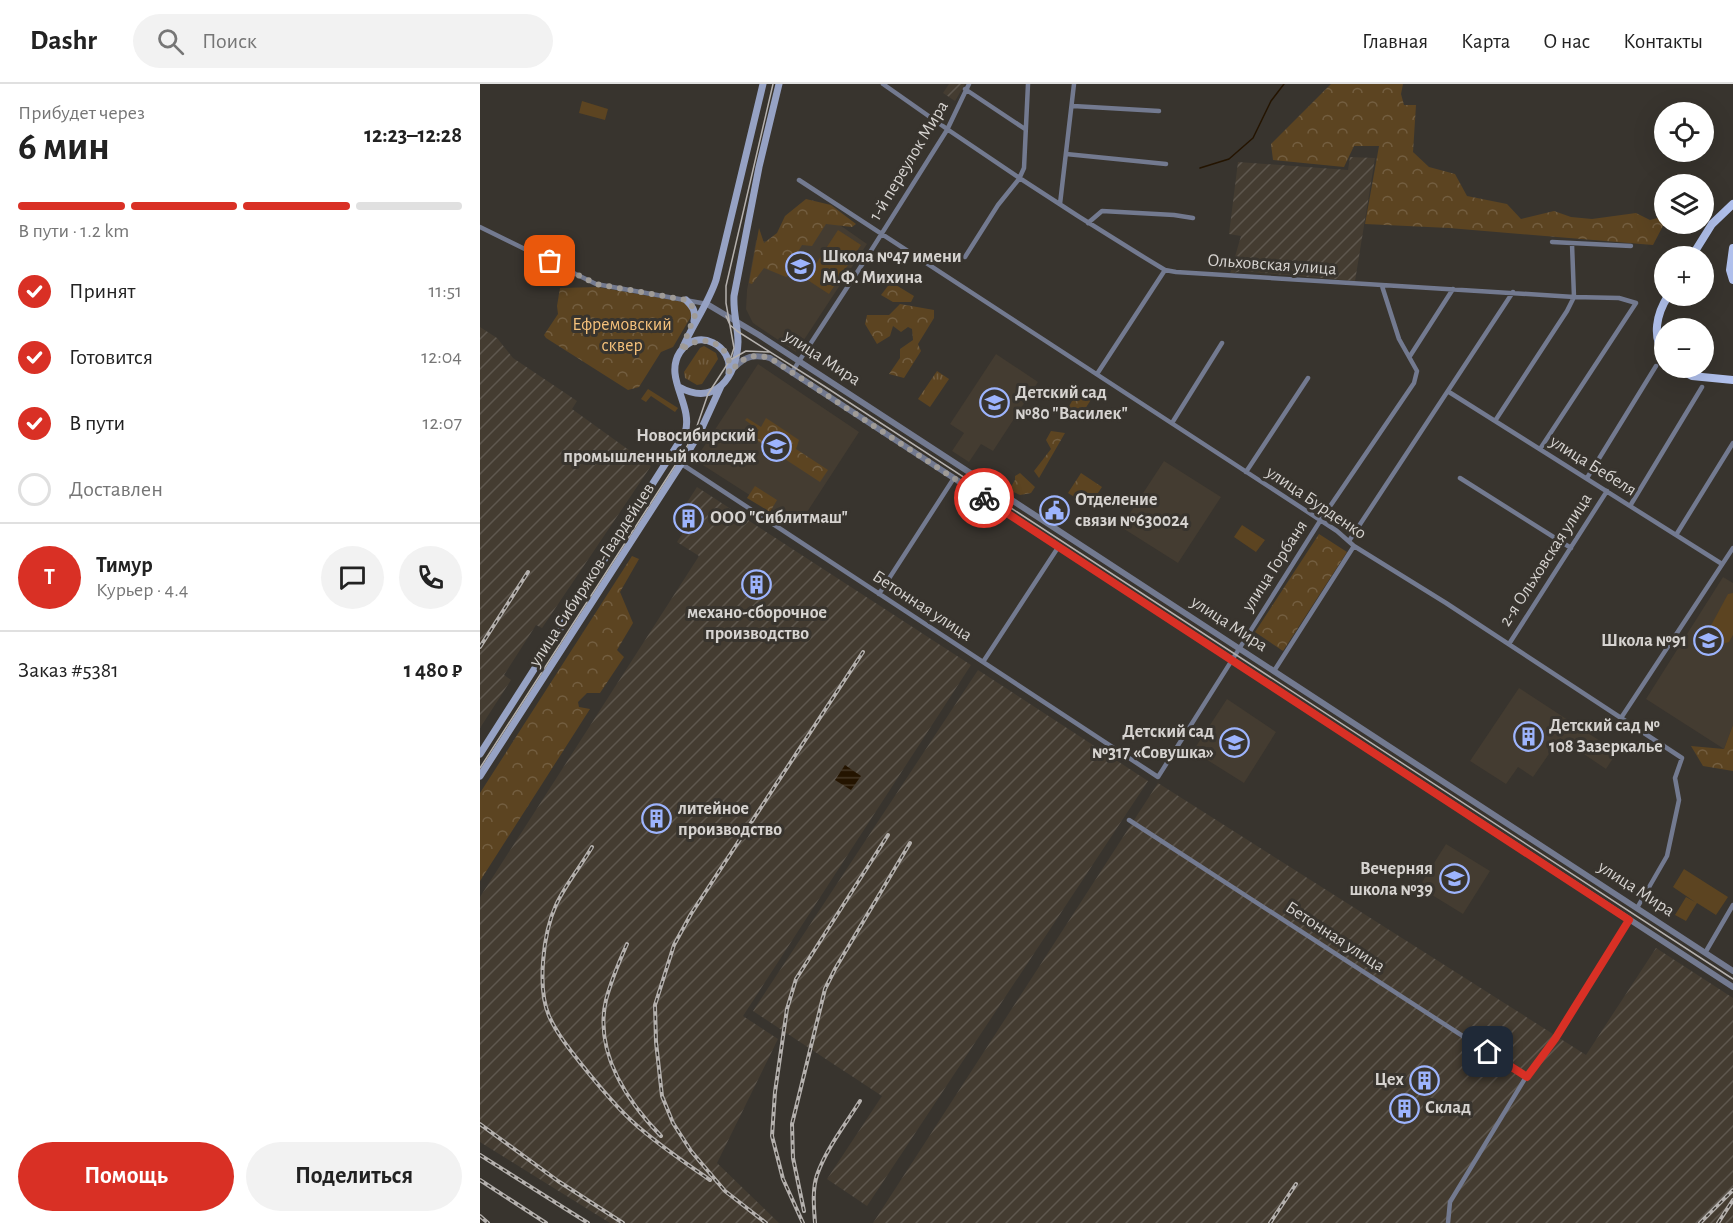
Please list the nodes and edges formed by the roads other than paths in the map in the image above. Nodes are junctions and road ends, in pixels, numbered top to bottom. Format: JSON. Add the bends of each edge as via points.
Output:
{"nodes":[{"id":1,"x":763,"y":84,"type":"edge"},
{"id":2,"x":779,"y":84,"type":"edge"},
{"id":3,"x":883,"y":84,"type":"edge"},
{"id":4,"x":1028,"y":84,"type":"edge"},
{"id":5,"x":1074,"y":84,"type":"edge"},
{"id":6,"x":967,"y":87,"type":"edge"},
{"id":7,"x":1073,"y":106,"type":"junction"},
{"id":8,"x":1159,"y":111,"type":"dead end"},
{"id":9,"x":1026,"y":129,"type":"junction"},
{"id":10,"x":947,"y":130,"type":"junction"},
{"id":11,"x":1066,"y":154,"type":"junction"},
{"id":12,"x":1166,"y":164,"type":"dead end"},
{"id":13,"x":1019,"y":179,"type":"junction"},
{"id":14,"x":799,"y":180,"type":"dead end"},
{"id":15,"x":1060,"y":204,"type":"junction"},
{"id":16,"x":1733,"y":204,"type":"edge"},
{"id":17,"x":1193,"y":218,"type":"dead end"},
{"id":18,"x":1088,"y":223,"type":"junction"},
{"id":19,"x":480,"y":227,"type":"edge"},
{"id":20,"x":882,"y":234,"type":"junction"},
{"id":21,"x":1551,"y":242,"type":"dead end"},
{"id":22,"x":1572,"y":244,"type":"junction"},
{"id":23,"x":1631,"y":246,"type":"dead end"},
{"id":24,"x":1698,"y":246,"type":"edge"},
{"id":25,"x":1733,"y":248,"type":"edge"},
{"id":26,"x":965,"y":257,"type":"dead end"},
{"id":27,"x":1165,"y":270,"type":"junction"},
{"id":28,"x":1733,"y":280,"type":"edge"},
{"id":29,"x":1382,"y":286,"type":"junction"},
{"id":30,"x":1453,"y":289,"type":"junction"},
{"id":31,"x":1514,"y":292,"type":"junction"},
{"id":32,"x":1574,"y":297,"type":"junction"},
{"id":33,"x":686,"y":300,"type":"junction"},
{"id":34,"x":707,"y":304,"type":"junction"},
{"id":35,"x":735,"y":320,"type":"junction"},
{"id":36,"x":693,"y":325,"type":"junction"},
{"id":37,"x":1222,"y":343,"type":"dead end"},
{"id":38,"x":681,"y":351,"type":"junction"},
{"id":39,"x":1410,"y":356,"type":"junction"},
{"id":40,"x":799,"y":362,"type":"junction"},
{"id":41,"x":1654,"y":369,"type":"edge"},
{"id":42,"x":792,"y":372,"type":"junction"},
{"id":43,"x":729,"y":373,"type":"junction"},
{"id":44,"x":1097,"y":374,"type":"junction"},
{"id":45,"x":1308,"y":378,"type":"dead end"},
{"id":46,"x":1712,"y":378,"type":"edge"},
{"id":47,"x":1733,"y":380,"type":"edge"},
{"id":48,"x":721,"y":386,"type":"junction"},
{"id":49,"x":679,"y":387,"type":"junction"},
{"id":50,"x":1702,"y":387,"type":"dead end"},
{"id":51,"x":1449,"y":392,"type":"junction"},
{"id":52,"x":1495,"y":421,"type":"junction"},
{"id":53,"x":1172,"y":423,"type":"junction"},
{"id":54,"x":1733,"y":443,"type":"edge"},
{"id":55,"x":1540,"y":449,"type":"junction"},
{"id":56,"x":671,"y":457,"type":"junction"},
{"id":57,"x":681,"y":464,"type":"junction"},
{"id":58,"x":1246,"y":472,"type":"junction"},
{"id":59,"x":954,"y":478,"type":"junction"},
{"id":60,"x":1460,"y":478,"type":"dead end"},
{"id":61,"x":1587,"y":478,"type":"junction"},
{"id":62,"x":1607,"y":491,"type":"junction"},
{"id":63,"x":1630,"y":506,"type":"junction"},
{"id":64,"x":1320,"y":521,"type":"junction"},
{"id":65,"x":1676,"y":535,"type":"junction"},
{"id":66,"x":1349,"y":541,"type":"junction"},
{"id":67,"x":1059,"y":546,"type":"junction"},
{"id":68,"x":1354,"y":546,"type":"junction"},
{"id":69,"x":1571,"y":548,"type":"junction"},
{"id":70,"x":1733,"y":548,"type":"edge"},
{"id":71,"x":1722,"y":564,"type":"junction"},
{"id":72,"x":879,"y":594,"type":"junction"},
{"id":73,"x":571,"y":612,"type":"junction"},
{"id":74,"x":581,"y":619,"type":"junction"},
{"id":75,"x":1509,"y":644,"type":"junction"},
{"id":76,"x":1238,"y":648,"type":"junction"},
{"id":77,"x":1231,"y":659,"type":"junction"},
{"id":78,"x":983,"y":662,"type":"junction"},
{"id":79,"x":1274,"y":671,"type":"junction"},
{"id":80,"x":1621,"y":718,"type":"junction"},
{"id":81,"x":480,"y":754,"type":"edge"},
{"id":82,"x":480,"y":776,"type":"edge"},
{"id":83,"x":1158,"y":777,"type":"joint"},
{"id":84,"x":1129,"y":820,"type":"dead end"},
{"id":85,"x":1733,"y":905,"type":"edge"},
{"id":86,"x":1637,"y":908,"type":"junction"},
{"id":87,"x":1629,"y":920,"type":"junction"},
{"id":88,"x":1705,"y":952,"type":"junction"},
{"id":89,"x":1698,"y":964,"type":"junction"},
{"id":90,"x":1733,"y":971,"type":"edge"},
{"id":91,"x":1733,"y":987,"type":"edge"},
{"id":92,"x":1527,"y":1077,"type":"junction"},
{"id":93,"x":1449,"y":1223,"type":"edge"}],
"edges":[{"from":1,"to":34,"type":"main road"},
{"from":2,"to":35,"type":"main road","via":[[735,290]]},
{"from":3,"to":10,"type":"street","name":"Ольховская улица"},
{"from":4,"to":9,"type":"street"},
{"from":5,"to":7,"type":"street"},
{"from":6,"to":9,"type":"street"},
{"from":6,"to":10,"type":"street","name":"1-й переулок Мира"},
{"from":7,"to":8,"type":"street"},
{"from":7,"to":11,"type":"street"},
{"from":9,"to":13,"type":"street","via":[[1024,168]]},
{"from":10,"to":13,"type":"street","name":"Ольховская улица"},
{"from":10,"to":20,"type":"street","name":"1-й переулок Мира"},
{"from":11,"to":12,"type":"street"},
{"from":11,"to":15,"type":"street"},
{"from":13,"to":15,"type":"street","name":"Ольховская улица"},
{"from":13,"to":26,"type":"street"},
{"from":14,"to":20,"type":"street","name":"улица Бурденко"},
{"from":15,"to":18,"type":"street","name":"Ольховская улица"},
{"from":16,"to":24,"type":"main road","via":[[1712,224]]},
{"from":17,"to":18,"type":"street","via":[[1102,211]]},
{"from":18,"to":27,"type":"street","name":"Ольховская улица"},
{"from":19,"to":33,"type":"street","via":[[596,284]]},
{"from":20,"to":40,"type":"street","name":"1-й переулок Мира"},
{"from":20,"to":44,"type":"street","name":"улица Бурденко"},
{"from":21,"to":22,"type":"street"},
{"from":22,"to":23,"type":"street"},
{"from":22,"to":32,"type":"street"},
{"from":25,"to":28,"type":"main road"},
{"from":27,"to":29,"type":"street","name":"Ольховская улица"},
{"from":27,"to":44,"type":"street"},
{"from":29,"to":30,"type":"street","name":"Ольховская улица"},
{"from":29,"to":39,"type":"street","via":[[1399,339]]},
{"from":30,"to":31,"type":"street","name":"Ольховская улица"},
{"from":30,"to":39,"type":"street"},
{"from":31,"to":32,"type":"street","name":"Ольховская улица"},
{"from":31,"to":51,"type":"street"},
{"from":32,"to":52,"type":"street"},
{"from":32,"to":55,"type":"street","name":"Ольховская улица","via":[[1619,298],[1636,303]]},
{"from":33,"to":34,"type":"street"},
{"from":33,"to":36,"type":"main road","via":[[693,307]]},
{"from":34,"to":35,"type":"street","name":"улица Мира"},
{"from":34,"to":36,"type":"main road"},
{"from":35,"to":40,"type":"street","name":"улица Мира"},
{"from":35,"to":43,"type":"main road","via":[[737,355]]},
{"from":36,"to":38,"type":"main road"},
{"from":37,"to":53,"type":"street"},
{"from":38,"to":43,"type":"main road","via":[[688,343],[701,339],[713,342],[730,360]]},
{"from":38,"to":49,"type":"main road","via":[[675,371]]},
{"from":39,"to":64,"type":"street","name":"улица Горбаня","via":[[1417,371],[1414,383]]},
{"from":40,"to":42,"type":"street","name":"1-й переулок Мира"},
{"from":40,"to":76,"type":"street","name":"улица Мира"},
{"from":41,"to":61,"type":"street"},
{"from":42,"to":43,"type":"street","name":"улица Мира","via":[[770,358],[750,356]]},
{"from":42,"to":59,"type":"street","name":"улица Мира"},
{"from":43,"to":48,"type":"main road"},
{"from":44,"to":53,"type":"street","name":"улица Бурденко"},
{"from":45,"to":58,"type":"street"},
{"from":46,"to":47,"type":"main road"},
{"from":48,"to":49,"type":"main road","via":[[704,395]]},
{"from":48,"to":57,"type":"main road","name":"улица Сибиряков-Гвардейцев"},
{"from":49,"to":56,"type":"main road","name":"улица Сибиряков-Гвардейцев","via":[[687,427]]},
{"from":50,"to":63,"type":"street"},
{"from":51,"to":52,"type":"street","name":"улица Бебеля"},
{"from":51,"to":66,"type":"street"},
{"from":52,"to":55,"type":"street","name":"улица Бебеля"},
{"from":53,"to":58,"type":"street","name":"улица Бурденко"},
{"from":54,"to":65,"type":"street"},
{"from":55,"to":61,"type":"street","name":"улица Бебеля"},
{"from":56,"to":57,"type":"street","name":"Бетонная улица"},
{"from":56,"to":73,"type":"main road","name":"улица Сибиряков-Гвардейцев"},
{"from":57,"to":72,"type":"street","name":"Бетонная улица"},
{"from":57,"to":74,"type":"main road","name":"улица Сибиряков-Гвардейцев"},
{"from":58,"to":64,"type":"street","name":"улица Бурденко"},
{"from":59,"to":67,"type":"street","name":"улица Мира"},
{"from":59,"to":72,"type":"street"},
{"from":60,"to":69,"type":"street"},
{"from":61,"to":62,"type":"street","name":"улица Бебеля"},
{"from":62,"to":63,"type":"street","name":"улица Бебеля"},
{"from":62,"to":69,"type":"street","name":"2-я Ольховская улица"},
{"from":63,"to":65,"type":"street","name":"улица Бебеля"},
{"from":64,"to":66,"type":"street","name":"улица Бурденко"},
{"from":64,"to":76,"type":"street","name":"улица Горбаня"},
{"from":65,"to":71,"type":"street","name":"улица Бебеля"},
{"from":66,"to":68,"type":"street","name":"улица Бурденко"},
{"from":67,"to":77,"type":"street","name":"улица Мира"},
{"from":67,"to":78,"type":"street"},
{"from":68,"to":75,"type":"street","name":"улица Бурденко"},
{"from":68,"to":79,"type":"street"},
{"from":69,"to":75,"type":"street","name":"2-я Ольховская улица"},
{"from":70,"to":71,"type":"street"},
{"from":71,"to":80,"type":"street"},
{"from":72,"to":78,"type":"street","name":"Бетонная улица"},
{"from":73,"to":74,"type":"main road"},
{"from":73,"to":81,"type":"main road","name":"улица Сибиряков-Гвардейцев"},
{"from":74,"to":82,"type":"main road","name":"улица Сибиряков-Гвардейцев"},
{"from":75,"to":80,"type":"street","name":"улица Бурденко"},
{"from":76,"to":77,"type":"street","name":"улица Горбаня"},
{"from":76,"to":79,"type":"street","name":"улица Мира"},
{"from":77,"to":83,"type":"street","name":"улица Горбаня"},
{"from":77,"to":87,"type":"street","name":"улица Мира"},
{"from":78,"to":83,"type":"street","name":"Бетонная улица"},
{"from":79,"to":86,"type":"street","name":"улица Мира"},
{"from":80,"to":86,"type":"street","name":"улица Бурденко","via":[[1683,758],[1675,778],[1679,800],[1667,856]]},
{"from":84,"to":92,"type":"street","name":"Бетонная улица"},
{"from":85,"to":88,"type":"street"},
{"from":86,"to":87,"type":"street"},
{"from":86,"to":88,"type":"street","name":"улица Мира"},
{"from":87,"to":89,"type":"street","name":"улица Мира"},
{"from":87,"to":92,"type":"street"},
{"from":88,"to":89,"type":"street"},
{"from":88,"to":90,"type":"street","name":"улица Мира"},
{"from":89,"to":91,"type":"street","name":"улица Мира"},
{"from":92,"to":93,"type":"street","via":[[1450,1202]]}]}
